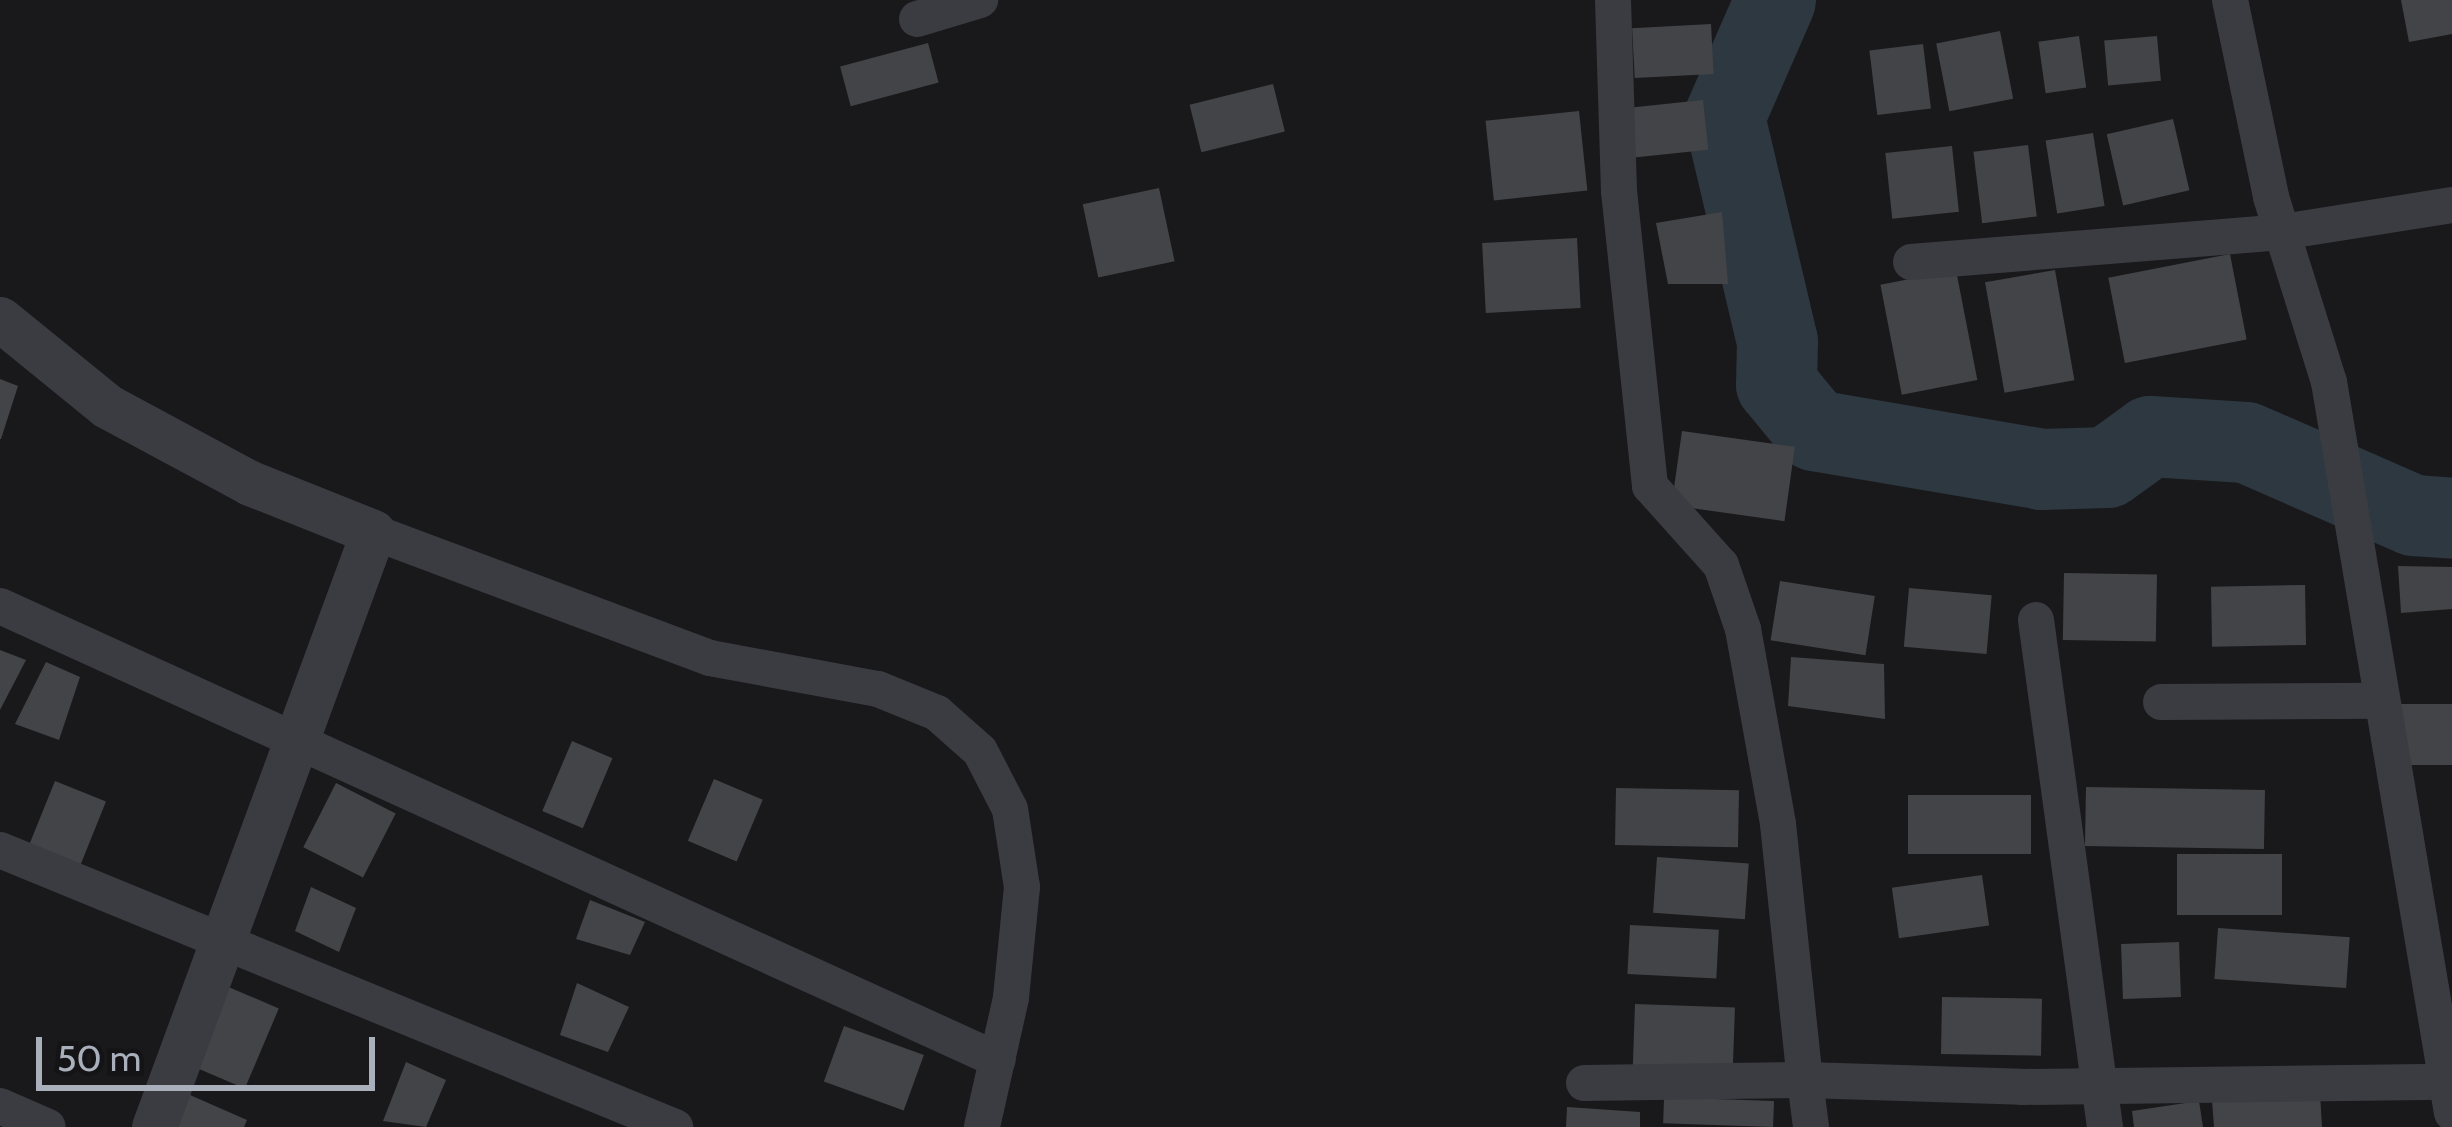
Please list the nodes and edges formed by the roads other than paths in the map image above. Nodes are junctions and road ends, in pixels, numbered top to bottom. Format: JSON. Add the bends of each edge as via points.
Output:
{"nodes":[{"id":1,"x":980,"y":0,"type":"edge"},
{"id":2,"x":1613,"y":0,"type":"edge"},
{"id":3,"x":2230,"y":0,"type":"edge"},
{"id":4,"x":917,"y":19,"type":"dead end"},
{"id":5,"x":2452,"y":205,"type":"edge"},
{"id":6,"x":2282,"y":232,"type":"junction"},
{"id":7,"x":1911,"y":262,"type":"dead end"},
{"id":8,"x":0,"y":319,"type":"edge"},
{"id":9,"x":373,"y":532,"type":"junction"},
{"id":10,"x":0,"y":606,"type":"edge"},
{"id":11,"x":2036,"y":620,"type":"dead end"},
{"id":12,"x":2380,"y":701,"type":"junction"},
{"id":13,"x":2161,"y":702,"type":"dead end"},
{"id":14,"x":301,"y":740,"type":"junction"},
{"id":15,"x":0,"y":850,"type":"edge"},
{"id":16,"x":223,"y":940,"type":"junction"},
{"id":17,"x":2437,"y":945,"type":"edge"},
{"id":18,"x":998,"y":1060,"type":"junction"},
{"id":19,"x":1805,"y":1080,"type":"junction"},
{"id":20,"x":2099,"y":1082,"type":"junction"},
{"id":21,"x":1584,"y":1083,"type":"dead end"},
{"id":22,"x":2449,"y":1097,"type":"edge"},
{"id":23,"x":0,"y":1106,"type":"edge"},
{"id":24,"x":48,"y":1127,"type":"edge"},
{"id":25,"x":154,"y":1127,"type":"edge"},
{"id":26,"x":675,"y":1127,"type":"edge"},
{"id":27,"x":982,"y":1127,"type":"edge"},
{"id":28,"x":1811,"y":1127,"type":"edge"},
{"id":29,"x":2105,"y":1127,"type":"edge"}],
"edges":[{"from":1,"to":4,"type":"street"},
{"from":2,"to":19,"type":"street","via":[[1619,190],[1650,486],[1721,565],[1743,629],[1778,824]]},
{"from":3,"to":6,"type":"street"},
{"from":5,"to":6,"type":"street"},
{"from":6,"to":7,"type":"street"},
{"from":6,"to":12,"type":"street","via":[[2329,382]]},
{"from":8,"to":9,"type":"street","via":[[107,406],[250,483]]},
{"from":9,"to":14,"type":"street"},
{"from":9,"to":18,"type":"street","via":[[710,658],[812,673],[937,712],[980,751],[1010,809],[1022,887]]},
{"from":10,"to":14,"type":"street"},
{"from":11,"to":20,"type":"street"},
{"from":12,"to":13,"type":"street"},
{"from":12,"to":17,"type":"street"},
{"from":14,"to":16,"type":"street"},
{"from":14,"to":18,"type":"street"},
{"from":15,"to":16,"type":"street"},
{"from":16,"to":25,"type":"street"},
{"from":16,"to":26,"type":"street"},
{"from":17,"to":22,"type":"street"},
{"from":18,"to":27,"type":"street"},
{"from":19,"to":20,"type":"street"},
{"from":19,"to":21,"type":"street"},
{"from":19,"to":28,"type":"street"},
{"from":20,"to":22,"type":"street"},
{"from":20,"to":29,"type":"street"},
{"from":23,"to":24,"type":"street"}]}
